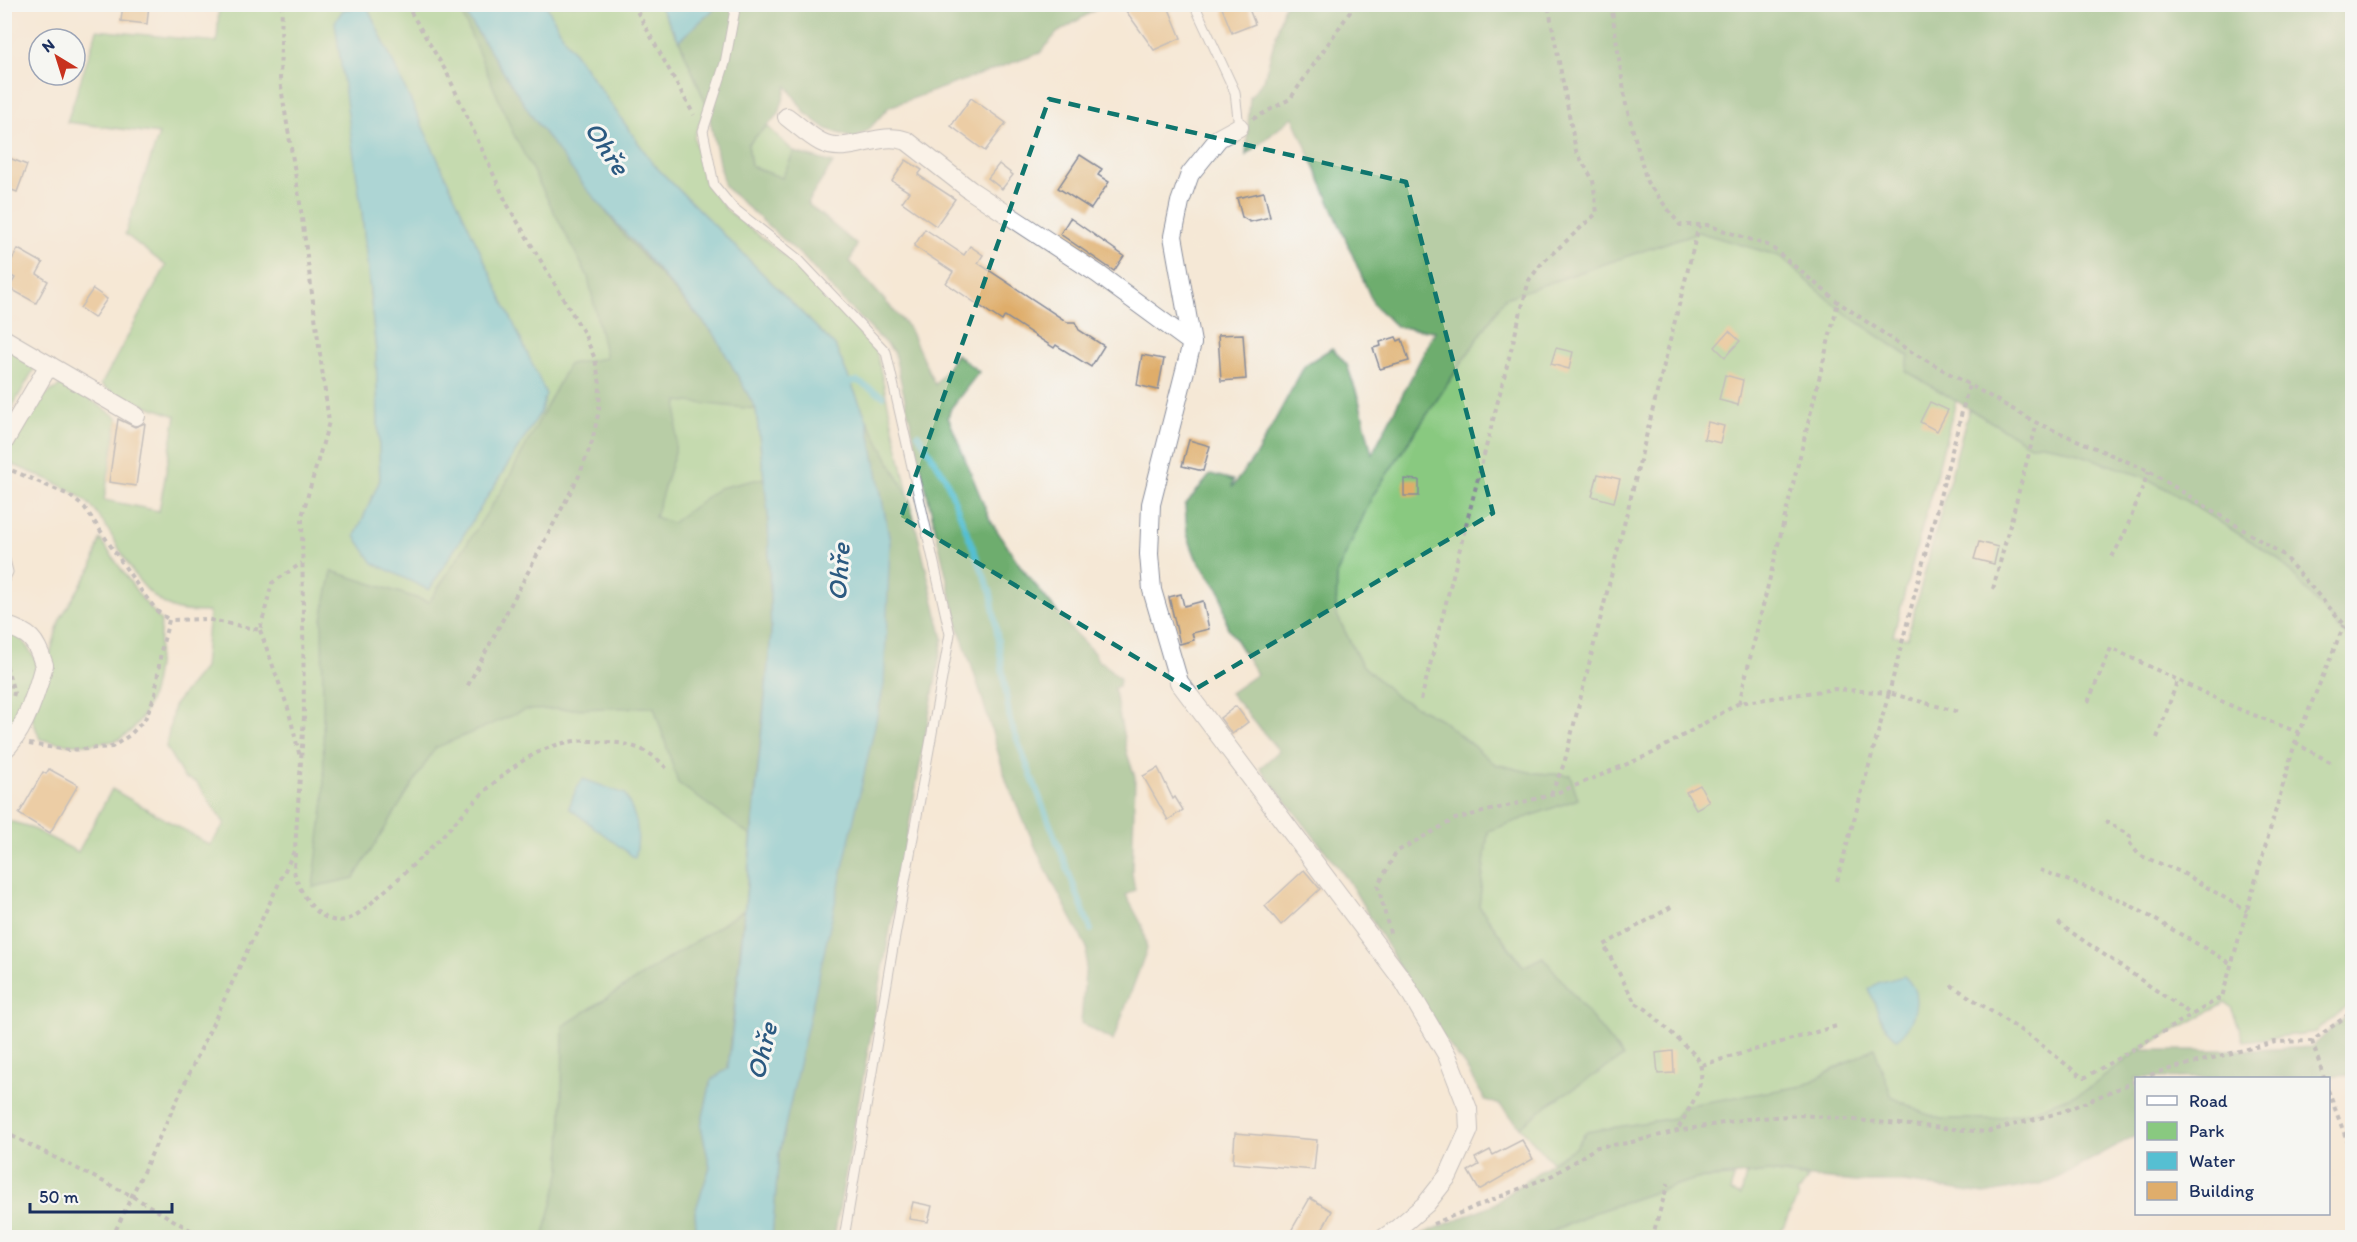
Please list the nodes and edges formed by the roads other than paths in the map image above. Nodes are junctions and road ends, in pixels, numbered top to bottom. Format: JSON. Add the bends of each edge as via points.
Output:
{"nodes":[{"id":1,"x":736,"y":4,"type":"edge"},
{"id":2,"x":1194,"y":4,"type":"edge"},
{"id":3,"x":787,"y":117,"type":"dead end"},
{"id":4,"x":1239,"y":127,"type":"joint"},
{"id":5,"x":4,"y":339,"type":"edge"},
{"id":6,"x":1192,"y":342,"type":"junction"},
{"id":7,"x":49,"y":365,"type":"junction"},
{"id":8,"x":136,"y":416,"type":"dead end"},
{"id":9,"x":4,"y":442,"type":"edge"},
{"id":10,"x":4,"y":556,"type":"edge"},
{"id":11,"x":4,"y":580,"type":"edge"},
{"id":12,"x":4,"y":625,"type":"edge"},
{"id":13,"x":9,"y":745,"type":"edge"},
{"id":14,"x":1390,"y":1233,"type":"edge"},
{"id":15,"x":844,"y":1238,"type":"edge"}],
"edges":[{"from":1,"to":15,"type":"lane","via":[[725,63],[703,131],[714,185],[732,207],[798,259],[886,352],[950,634]]},
{"from":2,"to":4,"type":"lane","via":[[1235,92]]},
{"from":3,"to":6,"type":"street","via":[[822,142],[842,147],[877,138],[907,141],[970,190],[1098,274]]},
{"from":4,"to":6,"type":"street","via":[[1219,138],[1190,174],[1180,202],[1173,236]]},
{"from":5,"to":7,"type":"street"},
{"from":6,"to":14,"type":"street","via":[[1150,504],[1152,590],[1179,682],[1404,982],[1447,1055],[1468,1109],[1469,1130],[1448,1176],[1426,1204]]},
{"from":7,"to":8,"type":"street"},
{"from":7,"to":9,"type":"street"},
{"from":10,"to":11,"type":"lane","via":[[8,572]]},
{"from":12,"to":13,"type":"street","via":[[24,631],[34,642],[44,665],[28,710]]}]}
